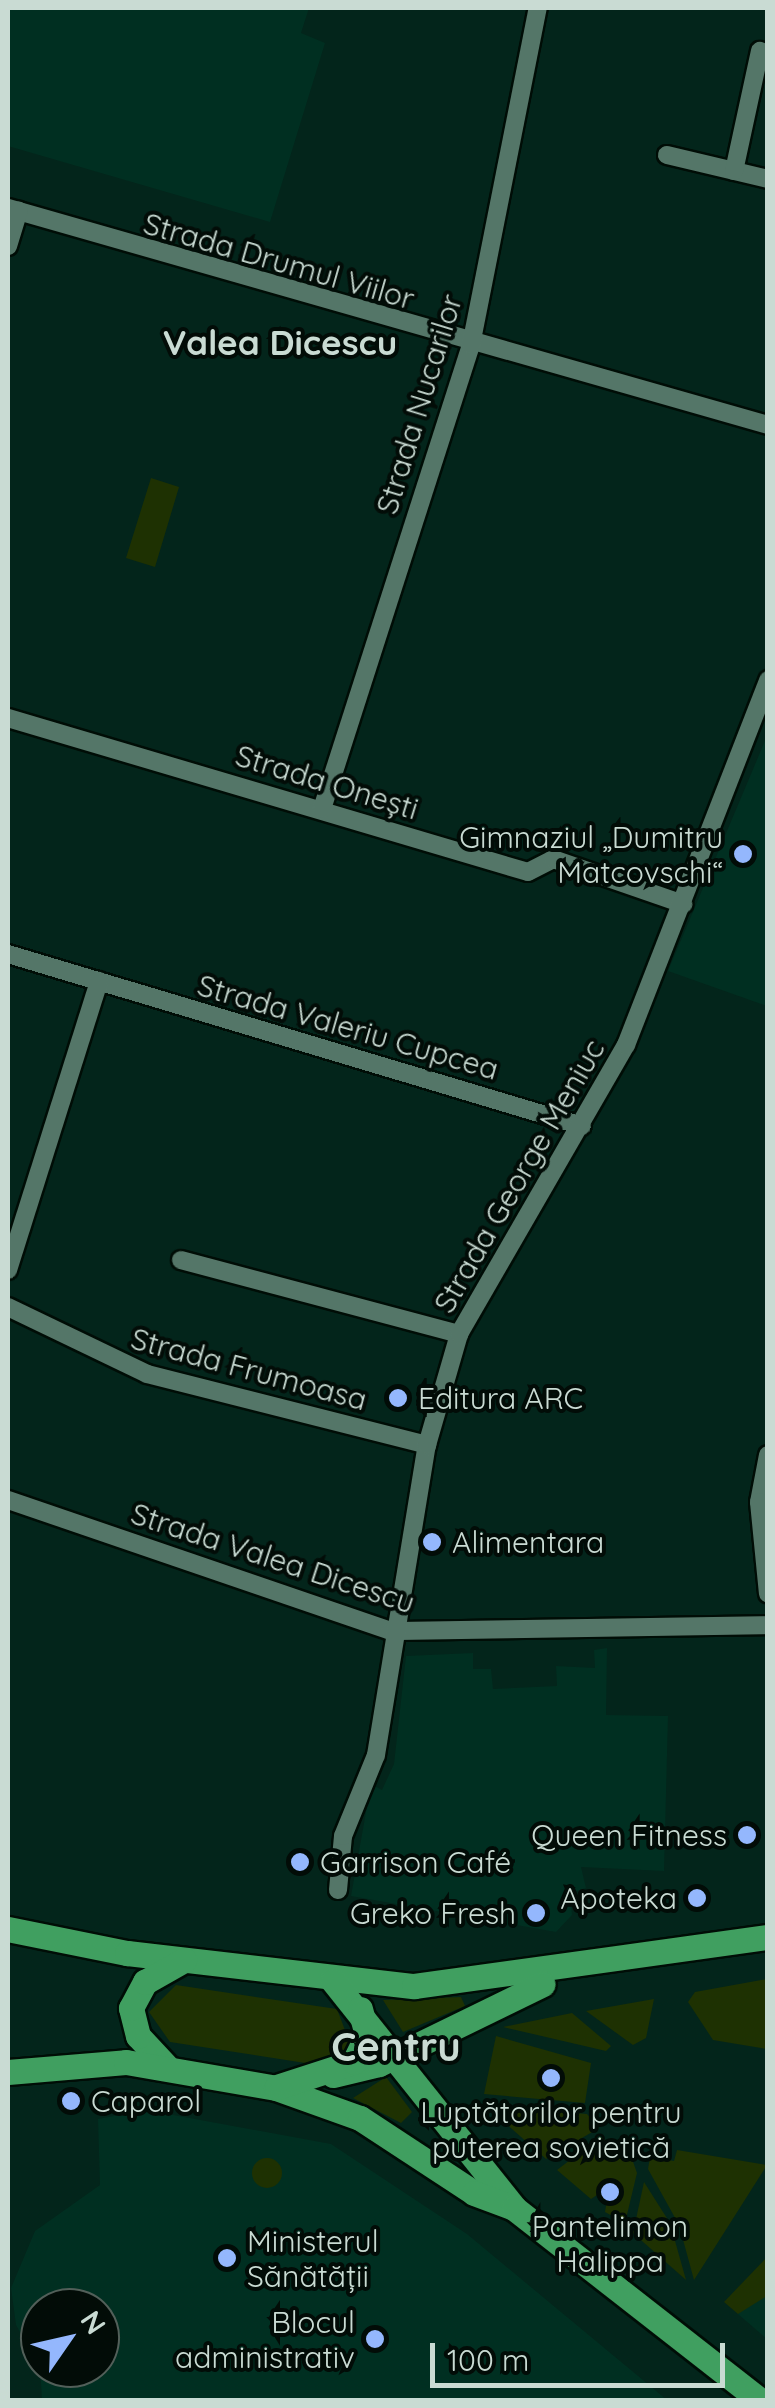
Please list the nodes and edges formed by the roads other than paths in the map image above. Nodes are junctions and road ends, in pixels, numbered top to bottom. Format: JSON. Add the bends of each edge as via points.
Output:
{"nodes":[{"id":1,"x":538,"y":8,"type":"edge"},
{"id":2,"x":760,"y":50,"type":"dead end"},
{"id":3,"x":667,"y":155,"type":"dead end"},
{"id":4,"x":734,"y":171,"type":"junction"},
{"id":5,"x":768,"y":179,"type":"edge"},
{"id":6,"x":13,"y":210,"type":"edge"},
{"id":7,"x":8,"y":246,"type":"edge"},
{"id":8,"x":472,"y":345,"type":"junction"},
{"id":9,"x":768,"y":426,"type":"edge"},
{"id":10,"x":768,"y":680,"type":"edge"},
{"id":11,"x":8,"y":718,"type":"edge"},
{"id":12,"x":322,"y":808,"type":"junction"},
{"id":13,"x":683,"y":904,"type":"junction"},
{"id":14,"x":8,"y":954,"type":"edge"},
{"id":15,"x":98,"y":981,"type":"junction"},
{"id":16,"x":582,"y":1126,"type":"junction"},
{"id":17,"x":182,"y":1260,"type":"dead end"},
{"id":18,"x":8,"y":1270,"type":"edge"},
{"id":19,"x":8,"y":1306,"type":"edge"},
{"id":20,"x":459,"y":1334,"type":"junction"},
{"id":21,"x":427,"y":1446,"type":"junction"},
{"id":22,"x":768,"y":1454,"type":"edge"},
{"id":23,"x":8,"y":1500,"type":"edge"},
{"id":24,"x":768,"y":1594,"type":"edge"},
{"id":25,"x":768,"y":1625,"type":"edge"},
{"id":26,"x":391,"y":1631,"type":"junction"},
{"id":27,"x":338,"y":1890,"type":"dead end"},
{"id":28,"x":8,"y":1930,"type":"edge"},
{"id":29,"x":768,"y":1937,"type":"edge"},
{"id":30,"x":189,"y":1958,"type":"junction"},
{"id":31,"x":586,"y":1968,"type":"junction"},
{"id":32,"x":332,"y":1981,"type":"junction"},
{"id":33,"x":359,"y":2004,"type":"junction"},
{"id":34,"x":396,"y":2054,"type":"junction"},
{"id":35,"x":167,"y":2067,"type":"junction"},
{"id":36,"x":8,"y":2072,"type":"edge"},
{"id":37,"x":333,"y":2076,"type":"junction"},
{"id":38,"x":276,"y":2088,"type":"junction"},
{"id":39,"x":514,"y":2208,"type":"junction"},
{"id":40,"x":760,"y":2400,"type":"edge"}],
"edges":[{"from":1,"to":8,"type":"street","name":"Strada Nucarilor"},
{"from":2,"to":4,"type":"street"},
{"from":3,"to":4,"type":"street"},
{"from":4,"to":5,"type":"street"},
{"from":6,"to":7,"type":"street"},
{"from":6,"to":8,"type":"street","name":"Strada Drumul Viilor"},
{"from":8,"to":9,"type":"street","name":"Strada Drumul Viilor"},
{"from":8,"to":12,"type":"street","name":"Strada Nucarilor"},
{"from":10,"to":13,"type":"street","name":"Strada George Meniuc"},
{"from":11,"to":12,"type":"street","name":"Strada Onești"},
{"from":12,"to":13,"type":"street","name":"Strada Onești","via":[[528,872],[553,859]]},
{"from":13,"to":16,"type":"street","name":"Strada George Meniuc"},
{"from":14,"to":15,"type":"street","name":"Strada Valeriu Cupcea"},
{"from":15,"to":16,"type":"street","name":"Strada Valeriu Cupcea"},
{"from":15,"to":18,"type":"street"},
{"from":16,"to":20,"type":"street","name":"Strada George Meniuc"},
{"from":17,"to":20,"type":"street"},
{"from":19,"to":21,"type":"street","name":"Strada Frumoasa","via":[[147,1374]]},
{"from":20,"to":21,"type":"street","name":"Strada George Meniuc"},
{"from":21,"to":26,"type":"street","name":"Strada George Meniuc"},
{"from":22,"to":24,"type":"street","via":[[759,1502]]},
{"from":23,"to":26,"type":"street","name":"Strada Valea Dicescu"},
{"from":25,"to":26,"type":"street","name":"Strada Valea Dicescu"},
{"from":26,"to":27,"type":"street","name":"Strada George Meniuc","via":[[376,1755],[344,1836]]},
{"from":28,"to":30,"type":"main road"},
{"from":29,"to":31,"type":"main road"},
{"from":30,"to":32,"type":"main road"},
{"from":30,"to":35,"type":"main road","via":[[156,1973],[131,2008],[138,2036]]},
{"from":31,"to":32,"type":"main road","via":[[449,1984]]},
{"from":31,"to":34,"type":"main road"},
{"from":32,"to":33,"type":"main road"},
{"from":33,"to":34,"type":"main road"},
{"from":33,"to":37,"type":"main road","via":[[365,2045]]},
{"from":34,"to":37,"type":"main road"},
{"from":34,"to":39,"type":"main road"},
{"from":35,"to":36,"type":"main road","via":[[90,2061]]},
{"from":35,"to":38,"type":"main road"},
{"from":37,"to":38,"type":"main road"},
{"from":38,"to":39,"type":"main road","via":[[384,2130],[474,2193]]},
{"from":39,"to":40,"type":"main road"}]}
